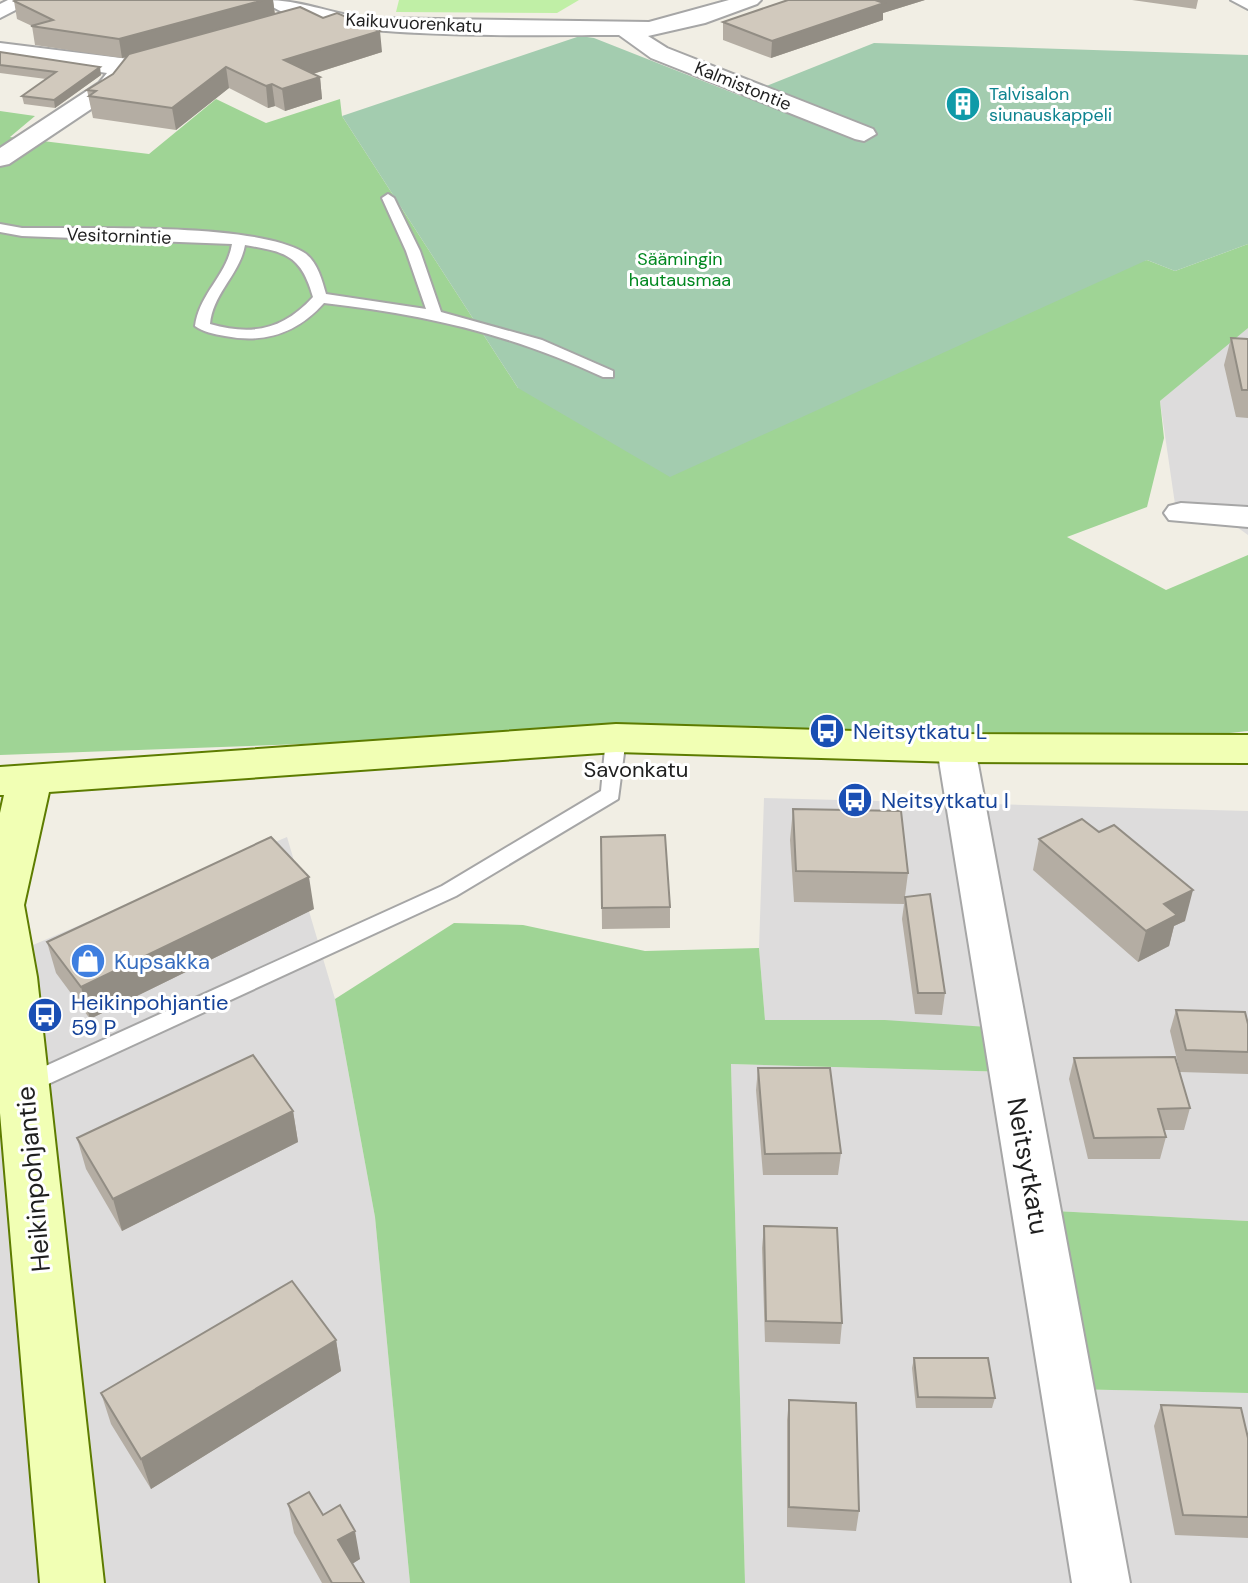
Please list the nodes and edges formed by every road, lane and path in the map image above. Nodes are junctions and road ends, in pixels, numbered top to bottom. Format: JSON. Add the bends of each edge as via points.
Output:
{"nodes":[{"id":1,"x":24,"y":0,"type":"edge"},
{"id":2,"x":276,"y":0,"type":"edge"},
{"id":3,"x":750,"y":0,"type":"edge"},
{"id":4,"x":1242,"y":0,"type":"edge"},
{"id":5,"x":1248,"y":3,"type":"edge"},
{"id":6,"x":0,"y":12,"type":"edge"},
{"id":7,"x":312,"y":15,"type":"junction"},
{"id":8,"x":283,"y":23,"type":"edge"},
{"id":9,"x":626,"y":30,"type":"junction"},
{"id":10,"x":0,"y":50,"type":"edge"},
{"id":11,"x":152,"y":60,"type":"edge"},
{"id":12,"x":123,"y":68,"type":"junction"},
{"id":13,"x":864,"y":134,"type":"dead end"},
{"id":14,"x":0,"y":159,"type":"edge"},
{"id":15,"x":388,"y":198,"type":"dead end"},
{"id":16,"x":0,"y":228,"type":"edge"},
{"id":17,"x":239,"y":240,"type":"junction"},
{"id":18,"x":320,"y":298,"type":"junction"},
{"id":19,"x":434,"y":312,"type":"junction"},
{"id":20,"x":608,"y":374,"type":"dead end"},
{"id":21,"x":1181,"y":513,"type":"dead end"},
{"id":22,"x":1248,"y":517,"type":"edge"},
{"id":23,"x":1248,"y":749,"type":"edge"},
{"id":24,"x":615,"y":752,"type":"junction"},
{"id":25,"x":958,"y":762,"type":"junction"},
{"id":26,"x":1248,"y":778,"type":"edge"},
{"id":27,"x":14,"y":793,"type":"edge"},
{"id":28,"x":0,"y":905,"type":"edge"},
{"id":29,"x":25,"y":1085,"type":"junction"},
{"id":30,"x":72,"y":1583,"type":"edge"},
{"id":31,"x":1101,"y":1583,"type":"edge"}],
"edges":[{"from":1,"to":6,"type":"street"},
{"from":2,"to":7,"type":"street"},
{"from":3,"to":9,"type":"street","name":"Kaikuvuorenkatu","via":[[682,22]]},
{"from":4,"to":5,"type":"street"},
{"from":7,"to":8,"type":"street","name":"Kaikuvuorenkatu"},
{"from":7,"to":9,"type":"street","name":"Kaikuvuorenkatu","via":[[364,24]]},
{"from":9,"to":13,"type":"street","name":"Kalmistontie","via":[[659,53]]},
{"from":10,"to":12,"type":"street"},
{"from":11,"to":12,"type":"street"},
{"from":12,"to":14,"type":"street","via":[[107,88]]},
{"from":15,"to":19,"type":"lane"},
{"from":16,"to":17,"type":"lane","name":"Vesitornintie"},
{"from":17,"to":18,"type":"lane","name":"Vesitornintie","via":[[277,244],[301,256]]},
{"from":17,"to":18,"type":"lane","via":[[239,256],[202,311],[202,326],[227,334],[287,329]]},
{"from":18,"to":19,"type":"lane"},
{"from":19,"to":20,"type":"lane","via":[[552,346]]},
{"from":21,"to":22,"type":"street"},
{"from":23,"to":25,"type":"main road","name":"Savonkatu"},
{"from":24,"to":25,"type":"main road","name":"Savonkatu"},
{"from":24,"to":27,"type":"main road","name":"Savonkatu"},
{"from":24,"to":29,"type":"lane","via":[[611,794],[449,891]]},
{"from":25,"to":26,"type":"main road","name":"Savonkatu"},
{"from":25,"to":31,"type":"street","name":"Neitsytkatu"},
{"from":27,"to":28,"type":"main road","name":"Heikinpohjantie","via":[[12,867]]},
{"from":28,"to":29,"type":"main road","name":"Heikinpohjantie"},
{"from":29,"to":30,"type":"main road","name":"Heikinpohjantie"}]}
